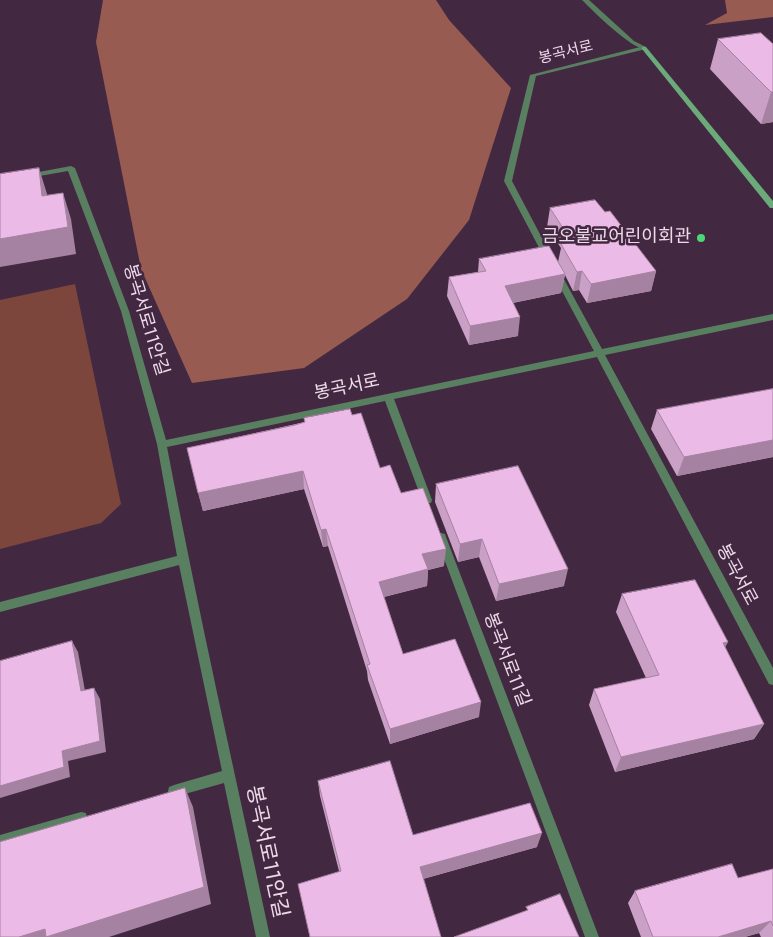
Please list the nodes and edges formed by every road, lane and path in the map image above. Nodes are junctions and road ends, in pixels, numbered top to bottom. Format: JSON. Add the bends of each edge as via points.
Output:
{"nodes":[{"id":1,"x":585,"y":0,"type":"edge"},
{"id":2,"x":644,"y":48,"type":"junction"},
{"id":3,"x":18,"y":178,"type":"edge"},
{"id":4,"x":773,"y":206,"type":"edge"},
{"id":5,"x":773,"y":317,"type":"edge"},
{"id":6,"x":599,"y":353,"type":"junction"},
{"id":7,"x":388,"y":396,"type":"junction"},
{"id":8,"x":162,"y":444,"type":"junction"},
{"id":9,"x":430,"y":508,"type":"edge"},
{"id":10,"x":437,"y":526,"type":"edge"},
{"id":11,"x":183,"y":559,"type":"junction"},
{"id":12,"x":0,"y":607,"type":"edge"},
{"id":13,"x":773,"y":680,"type":"edge"},
{"id":14,"x":230,"y":775,"type":"junction"},
{"id":15,"x":163,"y":794,"type":"edge"},
{"id":16,"x":96,"y":814,"type":"edge"},
{"id":17,"x":0,"y":842,"type":"edge"},
{"id":18,"x":263,"y":937,"type":"edge"},
{"id":19,"x":592,"y":937,"type":"edge"}],
"edges":[{"from":1,"to":2,"type":"street","via":[[632,42]]},
{"from":2,"to":4,"type":"street"},
{"from":2,"to":6,"type":"street","name":"봉곡서로","via":[[533,75],[508,181]]},
{"from":3,"to":8,"type":"street","name":"봉곡서로11안길","via":[[71,168],[125,311]]},
{"from":5,"to":6,"type":"street","name":"봉곡서로"},
{"from":6,"to":7,"type":"street","name":"봉곡서로"},
{"from":6,"to":13,"type":"street","name":"봉곡서로"},
{"from":7,"to":8,"type":"street","name":"봉곡서로"},
{"from":7,"to":9,"type":"street"},
{"from":8,"to":11,"type":"street","name":"봉곡서로11안길"},
{"from":10,"to":19,"type":"street","name":"봉곡서로11길"},
{"from":11,"to":12,"type":"street"},
{"from":11,"to":14,"type":"street","name":"봉곡서로11안길"},
{"from":14,"to":15,"type":"street","name":"봉곡서로11안길"},
{"from":14,"to":18,"type":"street","name":"봉곡서로11안길"},
{"from":16,"to":17,"type":"street"}]}
